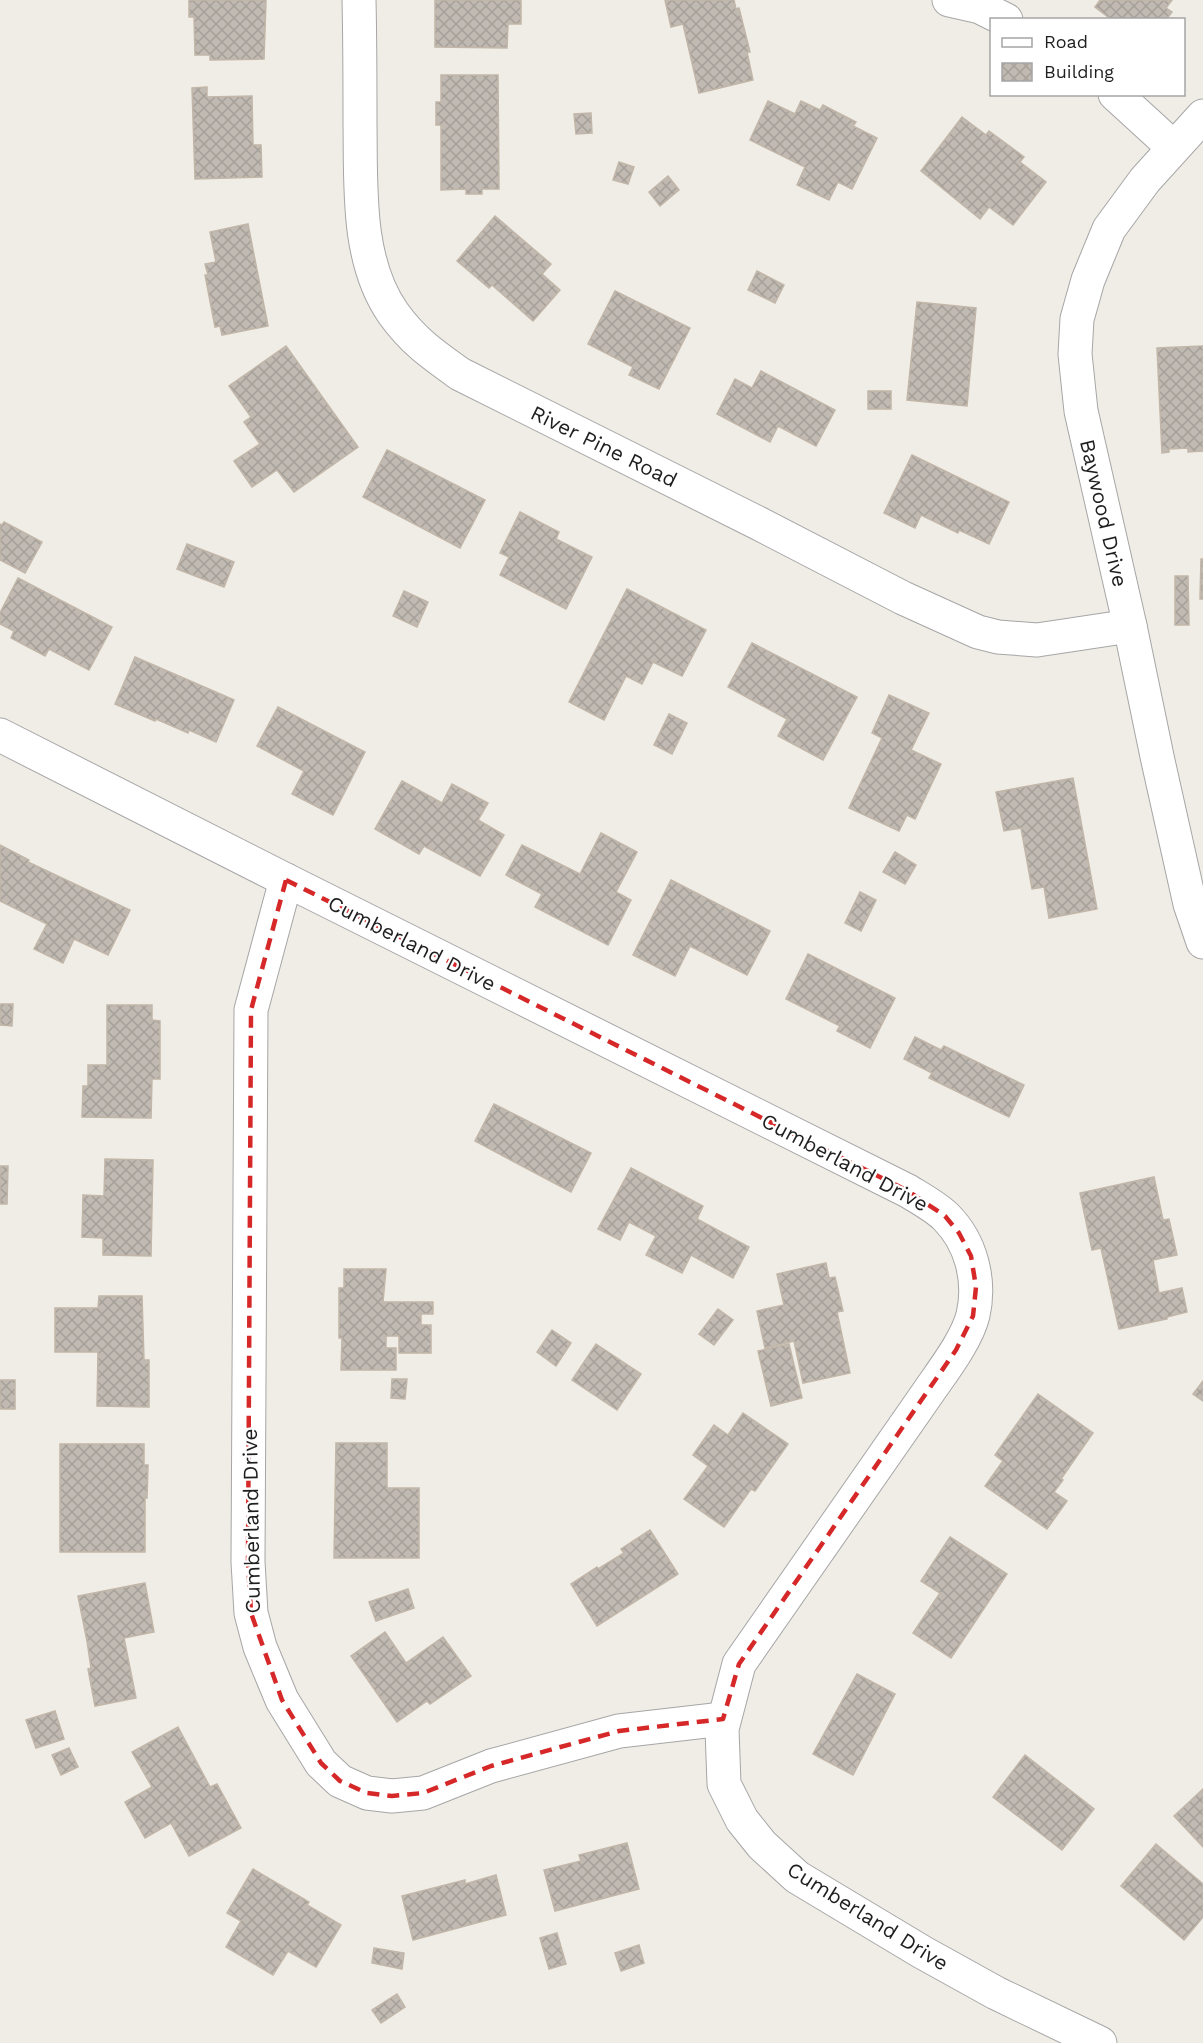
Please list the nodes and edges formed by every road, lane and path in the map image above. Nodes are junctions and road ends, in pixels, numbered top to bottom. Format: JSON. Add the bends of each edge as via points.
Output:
{"nodes":[{"id":1,"x":359,"y":0,"type":"edge"},
{"id":2,"x":949,"y":0,"type":"edge"},
{"id":3,"x":1002,"y":18,"type":"edge"},
{"id":4,"x":1117,"y":96,"type":"edge"},
{"id":5,"x":1203,"y":116,"type":"edge"},
{"id":6,"x":1173,"y":147,"type":"junction"},
{"id":7,"x":1130,"y":626,"type":"junction"},
{"id":8,"x":0,"y":735,"type":"edge"},
{"id":9,"x":286,"y":880,"type":"junction"},
{"id":10,"x":1203,"y":942,"type":"edge"},
{"id":11,"x":723,"y":1719,"type":"junction"},
{"id":12,"x":1100,"y":2043,"type":"edge"}],
"edges":[{"from":1,"to":7,"type":"street","name":"River Pine Road","via":[[365,236],[375,277],[392,312],[420,346],[460,374],[903,598],[978,632],[1037,640]]},
{"from":2,"to":3,"type":"street","via":[[980,7]]},
{"from":4,"to":6,"type":"street"},
{"from":5,"to":6,"type":"street","name":"Baywood Drive"},
{"from":6,"to":7,"type":"street","name":"Baywood Drive","via":[[1109,229],[1077,319],[1075,354],[1081,411]]},
{"from":7,"to":10,"type":"street","name":"Baywood Drive","via":[[1190,904]]},
{"from":8,"to":9,"type":"street","name":"Cumberland Drive"},
{"from":9,"to":11,"type":"street","name":"Cumberland Drive","via":[[908,1191],[945,1216],[971,1256],[976,1287],[972,1316],[956,1350],[739,1664]]},
{"from":9,"to":11,"type":"street","name":"Cumberland Drive","via":[[251,1010],[248,1562],[251,1613],[282,1700],[321,1763],[340,1781],[367,1793],[392,1796],[423,1793],[491,1766],[619,1731]]},
{"from":11,"to":12,"type":"street","name":"Cumberland Drive","via":[[724,1784],[742,1820],[797,1877],[996,1993]]}]}
